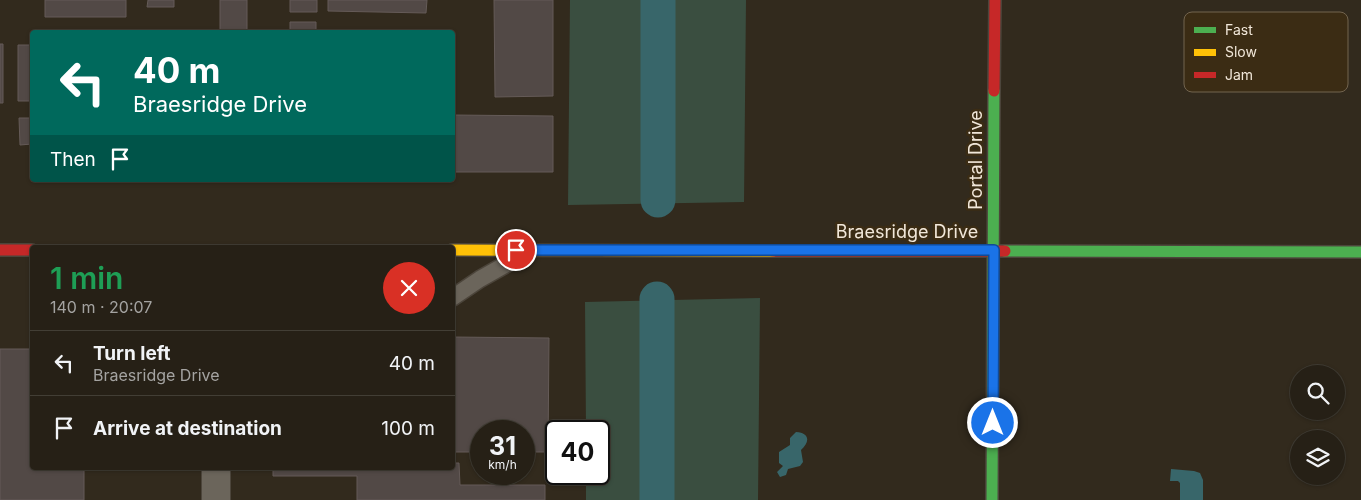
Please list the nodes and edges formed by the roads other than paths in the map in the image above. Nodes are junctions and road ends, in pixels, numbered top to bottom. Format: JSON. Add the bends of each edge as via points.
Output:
{"nodes":[{"id":1,"x":995,"y":0,"type":"edge"},
{"id":2,"x":0,"y":250,"type":"edge"},
{"id":3,"x":30,"y":250,"type":"edge"},
{"id":4,"x":455,"y":250,"type":"edge"},
{"id":5,"x":532,"y":250,"type":"junction"},
{"id":6,"x":994,"y":250,"type":"junction"},
{"id":7,"x":1361,"y":252,"type":"edge"},
{"id":8,"x":455,"y":296,"type":"edge"},
{"id":9,"x":216,"y":470,"type":"edge"},
{"id":10,"x":216,"y":500,"type":"edge"},
{"id":11,"x":992,"y":500,"type":"edge"}],
"edges":[{"from":1,"to":6,"type":"street","name":"Portal Drive"},
{"from":2,"to":3,"type":"street"},
{"from":4,"to":5,"type":"street","name":"Braesridge Drive"},
{"from":5,"to":6,"type":"street","name":"Braesridge Drive"},
{"from":5,"to":8,"type":"lane"},
{"from":6,"to":7,"type":"street","name":"Braesridge Drive"},
{"from":6,"to":11,"type":"street","name":"Portal Drive"},
{"from":9,"to":10,"type":"street"}]}
